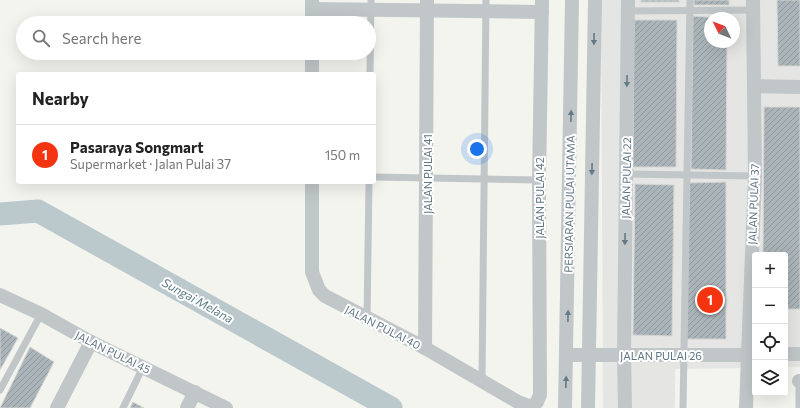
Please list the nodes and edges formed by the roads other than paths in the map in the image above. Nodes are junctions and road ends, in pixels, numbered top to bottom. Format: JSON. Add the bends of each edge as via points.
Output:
{"nodes":[{"id":1,"x":572,"y":0,"type":"edge"},
{"id":2,"x":595,"y":0,"type":"edge"},
{"id":3,"x":690,"y":0,"type":"edge"},
{"id":4,"x":371,"y":5,"type":"edge"},
{"id":5,"x":426,"y":5,"type":"edge"},
{"id":6,"x":628,"y":5,"type":"edge"},
{"id":7,"x":753,"y":5,"type":"edge"},
{"id":8,"x":486,"y":6,"type":"edge"},
{"id":9,"x":542,"y":6,"type":"edge"},
{"id":10,"x":312,"y":11,"type":"edge"},
{"id":11,"x":689,"y":11,"type":"junction"},
{"id":12,"x":371,"y":16,"type":"edge"},
{"id":13,"x":312,"y":60,"type":"edge"},
{"id":14,"x":370,"y":60,"type":"edge"},
{"id":15,"x":312,"y":72,"type":"edge"},
{"id":16,"x":370,"y":72,"type":"edge"},
{"id":17,"x":755,"y":86,"type":"junction"},
{"id":18,"x":800,"y":87,"type":"edge"},
{"id":19,"x":626,"y":174,"type":"junction"},
{"id":20,"x":686,"y":175,"type":"junction"},
{"id":21,"x":754,"y":176,"type":"junction"},
{"id":22,"x":376,"y":177,"type":"edge"},
{"id":23,"x":427,"y":178,"type":"junction"},
{"id":24,"x":484,"y":180,"type":"junction"},
{"id":25,"x":539,"y":180,"type":"junction"},
{"id":26,"x":312,"y":184,"type":"edge"},
{"id":27,"x":369,"y":184,"type":"edge"},
{"id":28,"x":0,"y":294,"type":"edge"},
{"id":29,"x":41,"y":314,"type":"junction"},
{"id":30,"x":367,"y":319,"type":"junction"},
{"id":31,"x":752,"y":324,"type":"edge"},
{"id":32,"x":91,"y":342,"type":"junction"},
{"id":33,"x":425,"y":348,"type":"junction"},
{"id":34,"x":788,"y":354,"type":"edge"},
{"id":35,"x":800,"y":354,"type":"edge"},
{"id":36,"x":567,"y":355,"type":"junction"},
{"id":37,"x":590,"y":355,"type":"junction"},
{"id":38,"x":624,"y":355,"type":"junction"},
{"id":39,"x":683,"y":355,"type":"junction"},
{"id":40,"x":752,"y":355,"type":"edge"},
{"id":41,"x":143,"y":367,"type":"junction"},
{"id":42,"x":482,"y":381,"type":"junction"},
{"id":43,"x":800,"y":381,"type":"edge"},
{"id":44,"x":0,"y":390,"type":"edge"},
{"id":45,"x":195,"y":392,"type":"junction"},
{"id":46,"x":540,"y":395,"type":"joint"},
{"id":47,"x":57,"y":408,"type":"edge"},
{"id":48,"x":122,"y":408,"type":"edge"},
{"id":49,"x":187,"y":408,"type":"edge"},
{"id":50,"x":226,"y":408,"type":"edge"},
{"id":51,"x":565,"y":408,"type":"edge"},
{"id":52,"x":588,"y":408,"type":"edge"},
{"id":53,"x":625,"y":408,"type":"edge"},
{"id":54,"x":683,"y":408,"type":"edge"},
{"id":55,"x":746,"y":408,"type":"edge"},
{"id":56,"x":799,"y":408,"type":"edge"}],
"edges":[{"from":36,"to":1,"type":"street","name":"PERSIARAN PULAI UTAMA","one_way":true},
{"from":2,"to":37,"type":"street","name":"PERSIARAN PULAI UTAMA","one_way":true},
{"from":3,"to":11,"type":"lane"},
{"from":4,"to":5,"type":"street"},
{"from":4,"to":10,"type":"street"},
{"from":4,"to":12,"type":"lane"},
{"from":5,"to":8,"type":"street"},
{"from":5,"to":23,"type":"street","name":"JALAN PULAI 41"},
{"from":6,"to":11,"type":"lane"},
{"from":6,"to":19,"type":"street","name":"JALAN PULAI 22","one_way":true},
{"from":7,"to":11,"type":"lane"},
{"from":7,"to":17,"type":"street","name":"JALAN PULAI 37"},
{"from":8,"to":9,"type":"street"},
{"from":8,"to":24,"type":"lane"},
{"from":9,"to":25,"type":"street","name":"JALAN PULAI 42"},
{"from":11,"to":20,"type":"lane"},
{"from":13,"to":15,"type":"street"},
{"from":14,"to":16,"type":"lane"},
{"from":17,"to":18,"type":"street"},
{"from":17,"to":21,"type":"street","name":"JALAN PULAI 37"},
{"from":19,"to":20,"type":"lane"},
{"from":19,"to":38,"type":"street","name":"JALAN PULAI 22","one_way":true},
{"from":20,"to":21,"type":"lane"},
{"from":20,"to":39,"type":"lane"},
{"from":21,"to":31,"type":"street","name":"JALAN PULAI 37"},
{"from":22,"to":23,"type":"lane"},
{"from":23,"to":24,"type":"lane"},
{"from":23,"to":33,"type":"street","name":"JALAN PULAI 41"},
{"from":24,"to":25,"type":"lane"},
{"from":24,"to":42,"type":"lane"},
{"from":25,"to":46,"type":"street","name":"JALAN PULAI 42"},
{"from":26,"to":30,"type":"street","name":"JALAN PULAI 40","via":[[312,272],[319,290],[334,302]]},
{"from":27,"to":30,"type":"lane"},
{"from":28,"to":29,"type":"street","name":"JALAN PULAI 45"},
{"from":29,"to":32,"type":"street","name":"JALAN PULAI 45"},
{"from":29,"to":44,"type":"lane"},
{"from":30,"to":33,"type":"street","name":"JALAN PULAI 40"},
{"from":32,"to":41,"type":"street","name":"JALAN PULAI 45"},
{"from":32,"to":47,"type":"street"},
{"from":33,"to":42,"type":"street","name":"JALAN PULAI 40"},
{"from":34,"to":35,"type":"street"},
{"from":36,"to":37,"type":"street","name":"JALAN PULAI 26"},
{"from":51,"to":36,"type":"street","name":"PERSIARAN PULAI UTAMA","one_way":true},
{"from":37,"to":38,"type":"street","name":"JALAN PULAI 26"},
{"from":37,"to":52,"type":"street","name":"PERSIARAN PULAI UTAMA"},
{"from":38,"to":39,"type":"street","name":"JALAN PULAI 26"},
{"from":38,"to":53,"type":"street","name":"JALAN PULAI 22"},
{"from":39,"to":40,"type":"street","name":"JALAN PULAI 26"},
{"from":39,"to":54,"type":"lane"},
{"from":40,"to":55,"type":"street","name":"JALAN PULAI 37"},
{"from":41,"to":45,"type":"street","name":"JALAN PULAI 45"},
{"from":41,"to":48,"type":"lane"},
{"from":42,"to":46,"type":"street","name":"JALAN PULAI 40","via":[[518,402],[532,407],[538,402]]},
{"from":43,"to":56,"type":"lane"},
{"from":45,"to":49,"type":"street"},
{"from":45,"to":50,"type":"street","name":"JALAN PULAI 45"}]}
